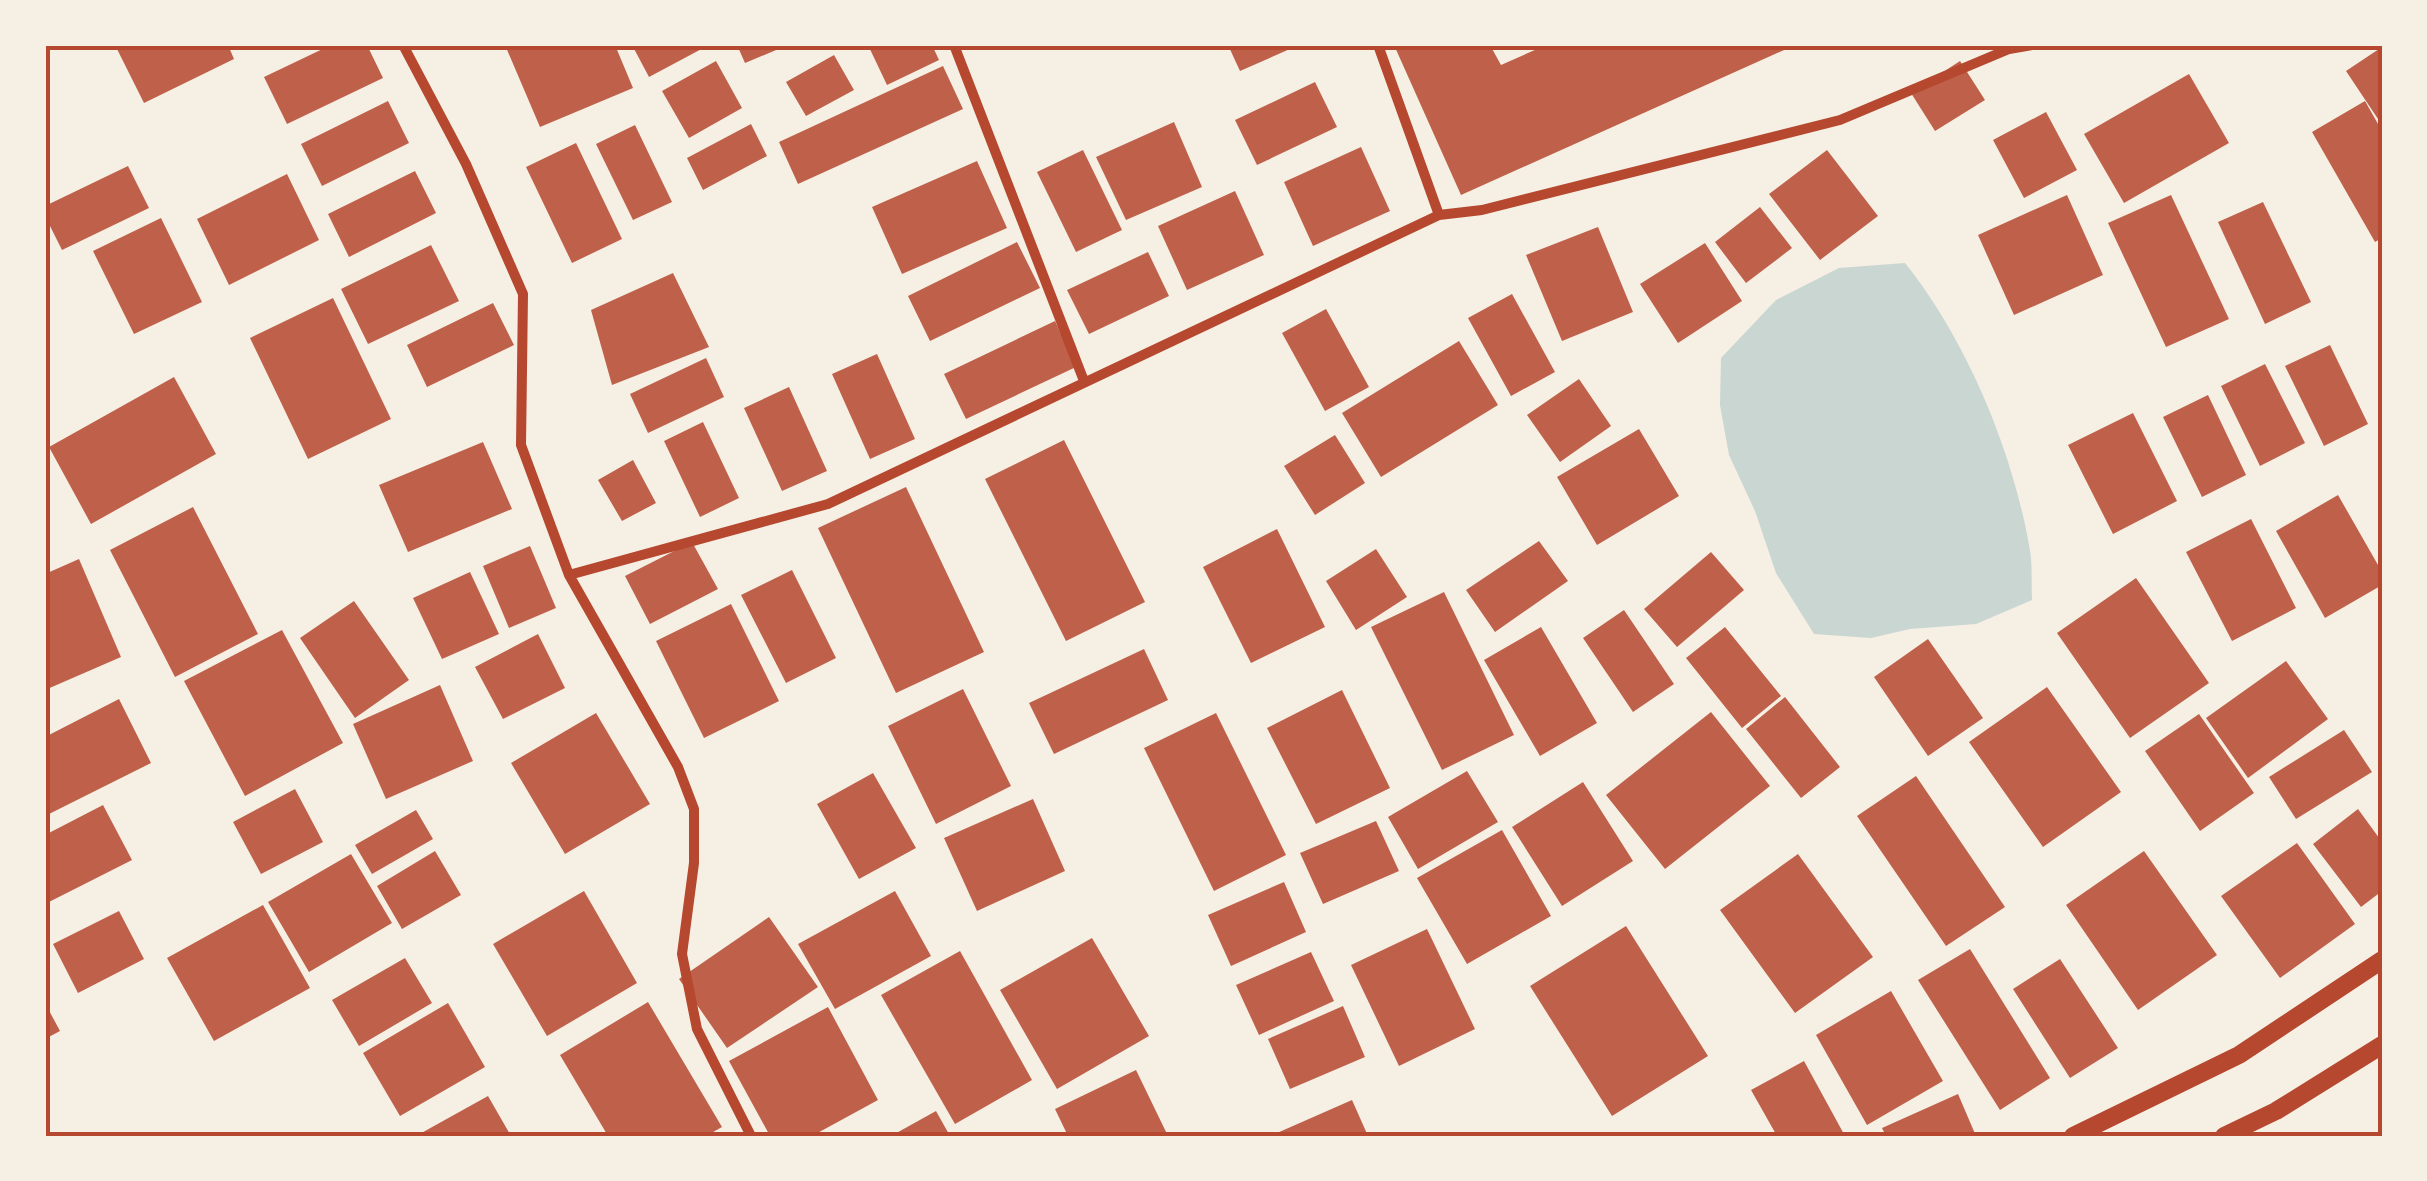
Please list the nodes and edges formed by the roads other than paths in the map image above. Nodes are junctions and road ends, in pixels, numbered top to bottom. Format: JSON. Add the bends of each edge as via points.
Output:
{"nodes":[{"id":1,"x":404,"y":45,"type":"edge"},
{"id":2,"x":954,"y":45,"type":"edge"},
{"id":3,"x":1378,"y":45,"type":"edge"},
{"id":4,"x":2032,"y":45,"type":"edge"},
{"id":5,"x":1439,"y":214,"type":"junction"},
{"id":6,"x":1084,"y":381,"type":"junction"},
{"id":7,"x":569,"y":575,"type":"junction"},
{"id":8,"x":2382,"y":960,"type":"edge"},
{"id":9,"x":2382,"y":1045,"type":"edge"},
{"id":10,"x":751,"y":1136,"type":"edge"},
{"id":11,"x":2074,"y":1136,"type":"edge"},
{"id":12,"x":2224,"y":1136,"type":"edge"}],
"edges":[{"from":1,"to":7,"type":"street","via":[[523,294],[521,444]]},
{"from":2,"to":6,"type":"street"},
{"from":3,"to":5,"type":"street"},
{"from":4,"to":5,"type":"street","via":[[1840,120],[1482,210]]},
{"from":5,"to":6,"type":"street"},
{"from":6,"to":7,"type":"street","via":[[828,504]]},
{"from":7,"to":10,"type":"street","via":[[678,766],[694,809],[682,954],[697,1030]]},
{"from":8,"to":11,"type":"street","via":[[2240,1056]]},
{"from":9,"to":12,"type":"street","via":[[2276,1112]]}]}
